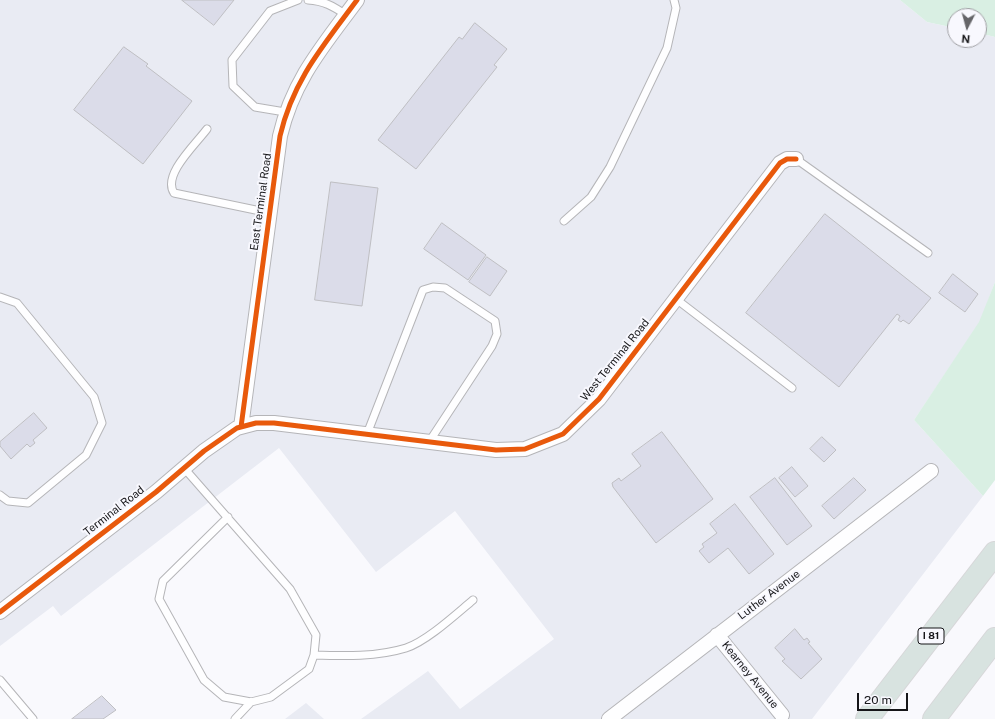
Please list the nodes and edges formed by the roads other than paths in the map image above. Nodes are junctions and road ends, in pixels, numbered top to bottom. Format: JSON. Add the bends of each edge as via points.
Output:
{"nodes":[{"id":1,"x":298,"y":0,"type":"edge"},
{"id":2,"x":308,"y":0,"type":"edge"},
{"id":3,"x":357,"y":0,"type":"edge"},
{"id":4,"x":674,"y":0,"type":"edge"},
{"id":5,"x":346,"y":15,"type":"junction"},
{"id":6,"x":285,"y":112,"type":"junction"},
{"id":7,"x":208,"y":129,"type":"dead end"},
{"id":8,"x":796,"y":160,"type":"joint"},
{"id":9,"x":270,"y":213,"type":"junction"},
{"id":10,"x":564,"y":221,"type":"dead end"},
{"id":11,"x":928,"y":253,"type":"dead end"},
{"id":12,"x":0,"y":297,"type":"edge"},
{"id":13,"x":676,"y":298,"type":"junction"},
{"id":14,"x":792,"y":388,"type":"dead end"},
{"id":15,"x":241,"y":427,"type":"junction"},
{"id":16,"x":367,"y":434,"type":"junction"},
{"id":17,"x":429,"y":442,"type":"junction"},
{"id":18,"x":184,"y":468,"type":"junction"},
{"id":19,"x":931,"y":471,"type":"dead end"},
{"id":20,"x":0,"y":495,"type":"edge"},
{"id":21,"x":228,"y":518,"type":"junction"},
{"id":22,"x":995,"y":553,"type":"edge"},
{"id":23,"x":473,"y":600,"type":"dead end"},
{"id":24,"x":1,"y":610,"type":"edge"},
{"id":25,"x":717,"y":635,"type":"junction"},
{"id":26,"x":995,"y":639,"type":"edge"},
{"id":27,"x":314,"y":655,"type":"junction"},
{"id":28,"x":0,"y":680,"type":"edge"},
{"id":29,"x":251,"y":702,"type":"junction"},
{"id":30,"x":782,"y":715,"type":"dead end"},
{"id":31,"x":33,"y":719,"type":"edge"},
{"id":32,"x":235,"y":719,"type":"edge"},
{"id":33,"x":609,"y":719,"type":"edge"},
{"id":34,"x":867,"y":719,"type":"edge"},
{"id":35,"x":934,"y":719,"type":"edge"}],
"edges":[{"from":1,"to":6,"type":"lane","via":[[270,11],[232,60],[233,86],[255,107]]},
{"from":2,"to":5,"type":"lane","via":[[330,4]]},
{"from":3,"to":5,"type":"street","name":"East Terminal Road"},
{"from":4,"to":10,"type":"lane","via":[[676,8],[667,48],[610,167],[591,197]]},
{"from":5,"to":6,"type":"street","name":"East Terminal Road","via":[[309,65]]},
{"from":6,"to":9,"type":"street","name":"East Terminal Road"},
{"from":7,"to":9,"type":"lane","via":[[174,172],[170,182],[174,193]]},
{"from":8,"to":11,"type":"lane"},
{"from":8,"to":13,"type":"street","name":"West Terminal Road","via":[[787,158],[780,163]]},
{"from":9,"to":15,"type":"street","name":"East Terminal Road"},
{"from":12,"to":20,"type":"lane","via":[[17,303],[94,397],[102,423],[86,455],[28,503],[8,501]]},
{"from":13,"to":14,"type":"lane"},
{"from":13,"to":17,"type":"street","name":"West Terminal Road","via":[[599,399],[563,434],[525,449],[496,450]]},
{"from":15,"to":16,"type":"street","name":"West Terminal Road","via":[[256,423],[274,423]]},
{"from":15,"to":18,"type":"street","name":"Terminal Road","via":[[211,446]]},
{"from":16,"to":17,"type":"street","name":"West Terminal Road"},
{"from":16,"to":17,"type":"lane","via":[[423,290],[433,287],[445,288],[495,321],[497,334],[492,346]]},
{"from":18,"to":21,"type":"lane"},
{"from":18,"to":24,"type":"street","name":"Terminal Road"},
{"from":19,"to":25,"type":"street","name":"Luther Avenue"},
{"from":21,"to":27,"type":"lane","via":[[290,589],[316,635]]},
{"from":21,"to":29,"type":"lane","via":[[163,581],[159,599],[204,680],[224,696]]},
{"from":22,"to":34,"type":"highway","number":"I 81"},
{"from":23,"to":27,"type":"lane","via":[[407,648],[344,656]]},
{"from":25,"to":30,"type":"street","name":"Kearney Avenue"},
{"from":25,"to":33,"type":"street","name":"Luther Avenue"},
{"from":26,"to":35,"type":"highway"},
{"from":27,"to":29,"type":"lane","via":[[309,669],[271,697]]},
{"from":28,"to":31,"type":"lane"},
{"from":29,"to":32,"type":"lane"}]}
